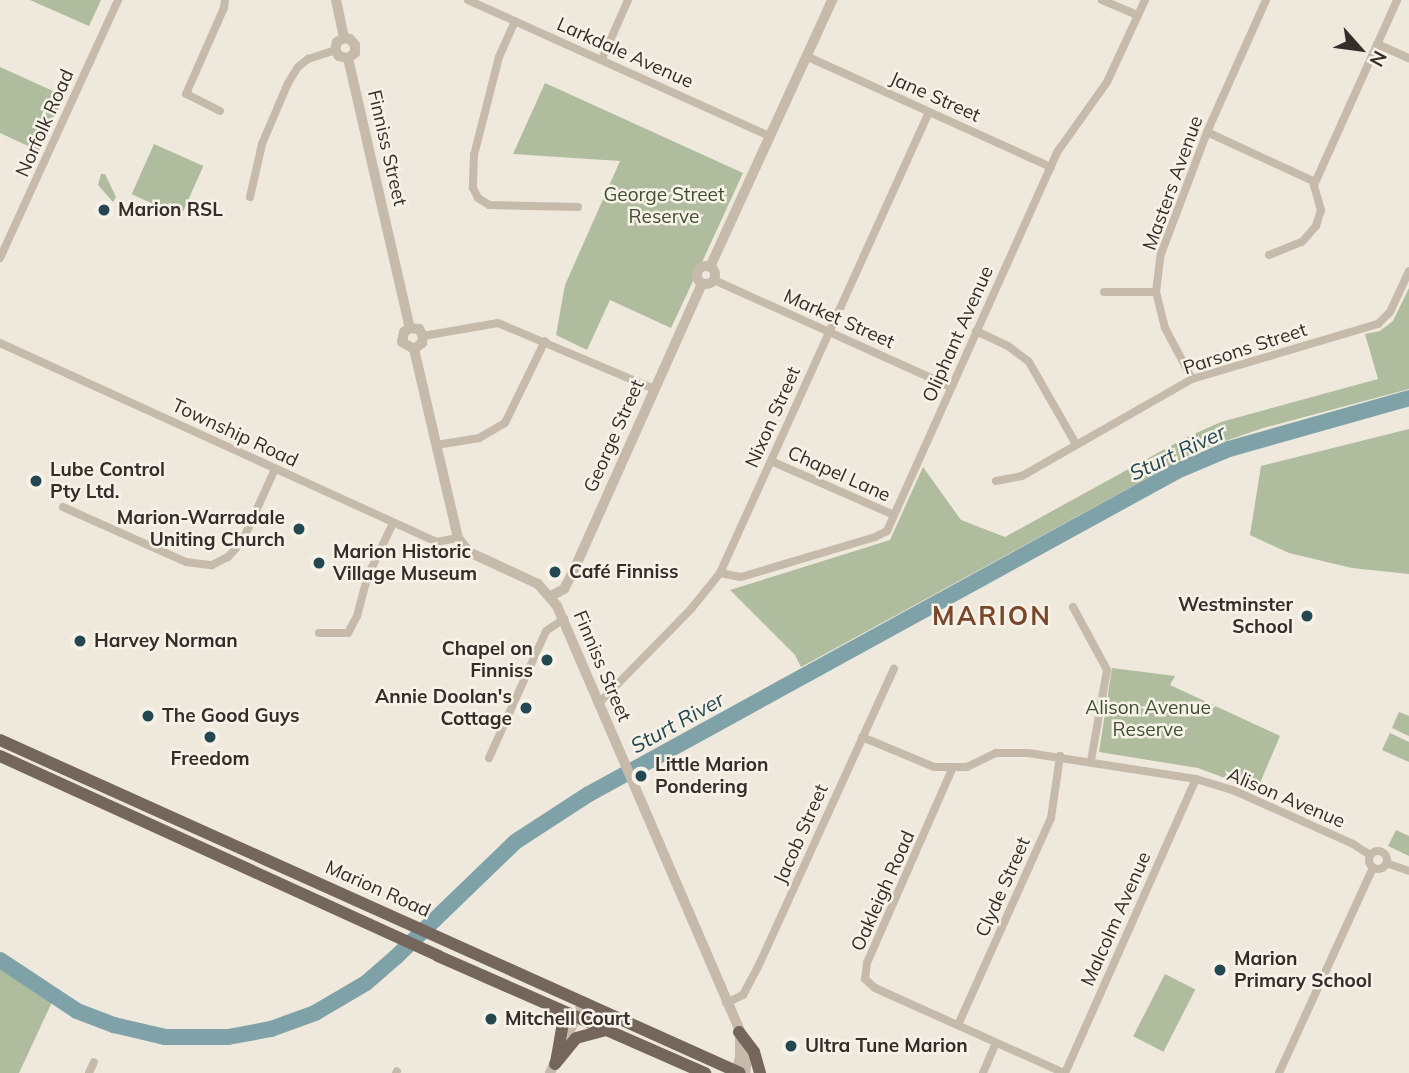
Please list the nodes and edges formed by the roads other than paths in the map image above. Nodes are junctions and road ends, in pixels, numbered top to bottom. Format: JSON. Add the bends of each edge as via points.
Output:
{"nodes":[{"id":1,"x":118,"y":0,"type":"edge"},
{"id":2,"x":225,"y":0,"type":"edge"},
{"id":3,"x":336,"y":0,"type":"edge"},
{"id":4,"x":468,"y":0,"type":"edge"},
{"id":5,"x":628,"y":0,"type":"edge"},
{"id":6,"x":832,"y":0,"type":"edge"},
{"id":7,"x":1102,"y":0,"type":"edge"},
{"id":8,"x":1144,"y":0,"type":"edge"},
{"id":9,"x":1266,"y":0,"type":"edge"},
{"id":10,"x":1397,"y":0,"type":"edge"},
{"id":11,"x":1138,"y":15,"type":"junction"},
{"id":12,"x":515,"y":21,"type":"junction"},
{"id":13,"x":344,"y":38,"type":"junction"},
{"id":14,"x":1377,"y":44,"type":"junction"},
{"id":15,"x":335,"y":50,"type":"junction"},
{"id":16,"x":806,"y":56,"type":"junction"},
{"id":17,"x":348,"y":58,"type":"junction"},
{"id":18,"x":1409,"y":58,"type":"edge"},
{"id":19,"x":602,"y":59,"type":"junction"},
{"id":20,"x":220,"y":111,"type":"dead end"},
{"id":21,"x":929,"y":112,"type":"junction"},
{"id":22,"x":1207,"y":132,"type":"junction"},
{"id":23,"x":769,"y":136,"type":"junction"},
{"id":24,"x":1051,"y":167,"type":"junction"},
{"id":25,"x":1315,"y":181,"type":"junction"},
{"id":26,"x":250,"y":197,"type":"dead end"},
{"id":27,"x":578,"y":207,"type":"dead end"},
{"id":28,"x":1269,"y":255,"type":"dead end"},
{"id":29,"x":0,"y":258,"type":"edge"},
{"id":30,"x":710,"y":267,"type":"junction"},
{"id":31,"x":1409,"y":271,"type":"edge"},
{"id":32,"x":715,"y":279,"type":"junction"},
{"id":33,"x":702,"y":284,"type":"junction"},
{"id":34,"x":1104,"y":292,"type":"dead end"},
{"id":35,"x":1156,"y":292,"type":"junction"},
{"id":36,"x":410,"y":328,"type":"junction"},
{"id":37,"x":976,"y":331,"type":"junction"},
{"id":38,"x":830,"y":332,"type":"junction"},
{"id":39,"x":423,"y":336,"type":"junction"},
{"id":40,"x":545,"y":341,"type":"junction"},
{"id":41,"x":0,"y":343,"type":"edge"},
{"id":42,"x":414,"y":349,"type":"junction"},
{"id":43,"x":1192,"y":379,"type":"junction"},
{"id":44,"x":951,"y":387,"type":"junction"},
{"id":45,"x":654,"y":390,"type":"junction"},
{"id":46,"x":1076,"y":444,"type":"junction"},
{"id":47,"x":436,"y":445,"type":"junction"},
{"id":48,"x":771,"y":461,"type":"junction"},
{"id":49,"x":275,"y":469,"type":"junction"},
{"id":50,"x":996,"y":481,"type":"dead end"},
{"id":51,"x":63,"y":507,"type":"dead end"},
{"id":52,"x":894,"y":515,"type":"junction"},
{"id":53,"x":393,"y":523,"type":"junction"},
{"id":54,"x":458,"y":538,"type":"junction"},
{"id":55,"x":720,"y":573,"type":"junction"},
{"id":56,"x":551,"y":596,"type":"junction"},
{"id":57,"x":1073,"y":607,"type":"dead end"},
{"id":58,"x":564,"y":619,"type":"junction"},
{"id":59,"x":319,"y":633,"type":"dead end"},
{"id":60,"x":894,"y":668,"type":"dead end"},
{"id":61,"x":598,"y":704,"type":"junction"},
{"id":62,"x":862,"y":737,"type":"junction"},
{"id":63,"x":0,"y":740,"type":"edge"},
{"id":64,"x":0,"y":756,"type":"edge"},
{"id":65,"x":1060,"y":756,"type":"junction"},
{"id":66,"x":489,"y":758,"type":"dead end"},
{"id":67,"x":1091,"y":761,"type":"junction"},
{"id":68,"x":953,"y":767,"type":"junction"},
{"id":69,"x":1196,"y":779,"type":"junction"},
{"id":70,"x":1370,"y":855,"type":"junction"},
{"id":71,"x":1386,"y":863,"type":"junction"},
{"id":72,"x":1373,"y":868,"type":"junction"},
{"id":73,"x":1409,"y":870,"type":"edge"},
{"id":74,"x":583,"y":1003,"type":"junction"},
{"id":75,"x":726,"y":1003,"type":"junction"},
{"id":76,"x":552,"y":1007,"type":"junction"},
{"id":77,"x":576,"y":1017,"type":"junction"},
{"id":78,"x":958,"y":1026,"type":"junction"},
{"id":79,"x":606,"y":1030,"type":"junction"},
{"id":80,"x":739,"y":1032,"type":"junction"},
{"id":81,"x":996,"y":1043,"type":"junction"},
{"id":82,"x":94,"y":1062,"type":"dead end"},
{"id":83,"x":553,"y":1069,"type":"edge"},
{"id":84,"x":739,"y":1072,"type":"edge"},
{"id":85,"x":89,"y":1073,"type":"edge"},
{"id":86,"x":705,"y":1073,"type":"edge"},
{"id":87,"x":760,"y":1073,"type":"edge"},
{"id":88,"x":983,"y":1073,"type":"edge"},
{"id":89,"x":1064,"y":1073,"type":"edge"},
{"id":90,"x":1279,"y":1073,"type":"edge"}],
"edges":[{"from":1,"to":29,"type":"street","name":"Norfolk Road"},
{"from":2,"to":20,"type":"street","via":[[186,94]]},
{"from":3,"to":13,"type":"street"},
{"from":4,"to":12,"type":"street","name":"Larkdale Avenue"},
{"from":5,"to":19,"type":"street"},
{"from":6,"to":16,"type":"street"},
{"from":7,"to":11,"type":"street"},
{"from":8,"to":11,"type":"street","name":"Oliphant Avenue"},
{"from":9,"to":22,"type":"street","name":"Masters Avenue"},
{"from":10,"to":14,"type":"street"},
{"from":11,"to":24,"type":"street","name":"Oliphant Avenue","via":[[1107,82]]},
{"from":12,"to":19,"type":"street","name":"Larkdale Avenue"},
{"from":12,"to":27,"type":"street","via":[[499,57],[474,155],[472,188],[489,205]]},
{"from":13,"to":15,"type":"street"},
{"from":13,"to":17,"type":"street","via":[[355,45],[355,53]]},
{"from":14,"to":18,"type":"street"},
{"from":14,"to":25,"type":"street"},
{"from":15,"to":17,"type":"street"},
{"from":15,"to":26,"type":"street","via":[[308,59],[288,83],[262,144]]},
{"from":16,"to":21,"type":"street","name":"Jane Street"},
{"from":16,"to":23,"type":"street"},
{"from":17,"to":36,"type":"street","name":"Finniss Street"},
{"from":19,"to":23,"type":"street","name":"Larkdale Avenue"},
{"from":21,"to":24,"type":"street","name":"Jane Street"},
{"from":21,"to":38,"type":"street","name":"Nixon Street"},
{"from":22,"to":25,"type":"street"},
{"from":22,"to":35,"type":"street","name":"Masters Avenue","via":[[1166,239]]},
{"from":23,"to":30,"type":"street"},
{"from":24,"to":37,"type":"street","name":"Oliphant Avenue"},
{"from":25,"to":28,"type":"street","via":[[1321,210],[1313,232],[1297,245]]},
{"from":30,"to":32,"type":"street"},
{"from":30,"to":33,"type":"street","via":[[698,270]]},
{"from":31,"to":43,"type":"street","name":"Parsons Street","via":[[1391,312],[1378,324]]},
{"from":32,"to":33,"type":"street"},
{"from":32,"to":38,"type":"street","name":"Market Street"},
{"from":33,"to":45,"type":"street","name":"George Street"},
{"from":34,"to":35,"type":"street"},
{"from":35,"to":43,"type":"street","name":"Masters Avenue","via":[[1165,328]]},
{"from":36,"to":39,"type":"street","via":[[419,329]]},
{"from":36,"to":42,"type":"street","via":[[402,342]]},
{"from":37,"to":44,"type":"street","name":"Oliphant Avenue"},
{"from":37,"to":46,"type":"street","via":[[1029,362]]},
{"from":38,"to":44,"type":"street","name":"Market Street"},
{"from":38,"to":48,"type":"street","name":"Nixon Street"},
{"from":39,"to":40,"type":"street","via":[[498,323]]},
{"from":39,"to":42,"type":"street"},
{"from":40,"to":45,"type":"street"},
{"from":40,"to":47,"type":"street","via":[[505,423],[479,438]]},
{"from":41,"to":49,"type":"street","name":"Township Road"},
{"from":42,"to":47,"type":"street"},
{"from":43,"to":46,"type":"street","name":"Parsons Street"},
{"from":44,"to":52,"type":"street","name":"Oliphant Avenue"},
{"from":45,"to":56,"type":"street","name":"George Street","via":[[573,572],[564,589]]},
{"from":46,"to":50,"type":"street","name":"Parsons Street","via":[[1022,476]]},
{"from":47,"to":54,"type":"street"},
{"from":48,"to":52,"type":"street","name":"Chapel Lane"},
{"from":48,"to":55,"type":"street","name":"Nixon Street"},
{"from":49,"to":51,"type":"street","via":[[242,542],[212,565],[186,562]]},
{"from":49,"to":53,"type":"street","name":"Township Road"},
{"from":52,"to":55,"type":"street","name":"Oliphant Avenue","via":[[887,531],[875,537],[741,577]]},
{"from":53,"to":54,"type":"street","name":"Township Road","via":[[436,542]]},
{"from":53,"to":59,"type":"street","via":[[348,633]]},
{"from":54,"to":56,"type":"street","name":"Finniss Street","via":[[469,552],[538,584]]},
{"from":55,"to":61,"type":"street","name":"Nixon Street"},
{"from":56,"to":58,"type":"street","name":"Finniss Street"},
{"from":57,"to":67,"type":"street","via":[[1107,670]]},
{"from":58,"to":61,"type":"street","name":"Finniss Street"},
{"from":58,"to":66,"type":"street","via":[[546,631]]},
{"from":60,"to":62,"type":"street","name":"Jacob Street"},
{"from":61,"to":75,"type":"street","name":"Finniss Street"},
{"from":62,"to":68,"type":"street","name":"Alison Avenue","via":[[918,763]]},
{"from":62,"to":75,"type":"street","name":"Jacob Street","via":[[753,978],[739,999]]},
{"from":63,"to":74,"type":"main road","name":"Marion Road"},
{"from":64,"to":76,"type":"main road","name":"Marion Road"},
{"from":65,"to":67,"type":"street","name":"Alison Avenue"},
{"from":65,"to":68,"type":"street","name":"Alison Avenue","via":[[996,754],[967,767]]},
{"from":65,"to":78,"type":"street","name":"Clyde Street","via":[[1051,818]]},
{"from":67,"to":69,"type":"street","name":"Alison Avenue"},
{"from":68,"to":78,"type":"street","name":"Oakleigh Road","via":[[864,973],[875,988]]},
{"from":69,"to":70,"type":"street","name":"Alison Avenue","via":[[1233,790]]},
{"from":69,"to":89,"type":"street","name":"Malcolm Avenue"},
{"from":70,"to":71,"type":"street","via":[[1380,851]]},
{"from":70,"to":72,"type":"street"},
{"from":71,"to":72,"type":"street"},
{"from":71,"to":73,"type":"street"},
{"from":72,"to":90,"type":"street"},
{"from":74,"to":77,"type":"street"},
{"from":74,"to":84,"type":"main road","name":"Marion Road"},
{"from":75,"to":80,"type":"street","name":"Finniss Street"},
{"from":76,"to":77,"type":"main road","name":"Marion Road"},
{"from":76,"to":83,"type":"main road","via":[[563,1023]]},
{"from":77,"to":79,"type":"main road","name":"Marion Road"},
{"from":77,"to":83,"type":"street"},
{"from":78,"to":81,"type":"street","name":"Oakleigh Road"},
{"from":79,"to":83,"type":"main road","via":[[576,1038]]},
{"from":79,"to":86,"type":"main road","name":"Marion Road"},
{"from":80,"to":84,"type":"street","name":"Finniss Street","via":[[748,1050]]},
{"from":80,"to":87,"type":"main road","via":[[754,1052]]},
{"from":81,"to":88,"type":"street"},
{"from":81,"to":89,"type":"street","name":"Oakleigh Road"},
{"from":82,"to":85,"type":"street"}]}
